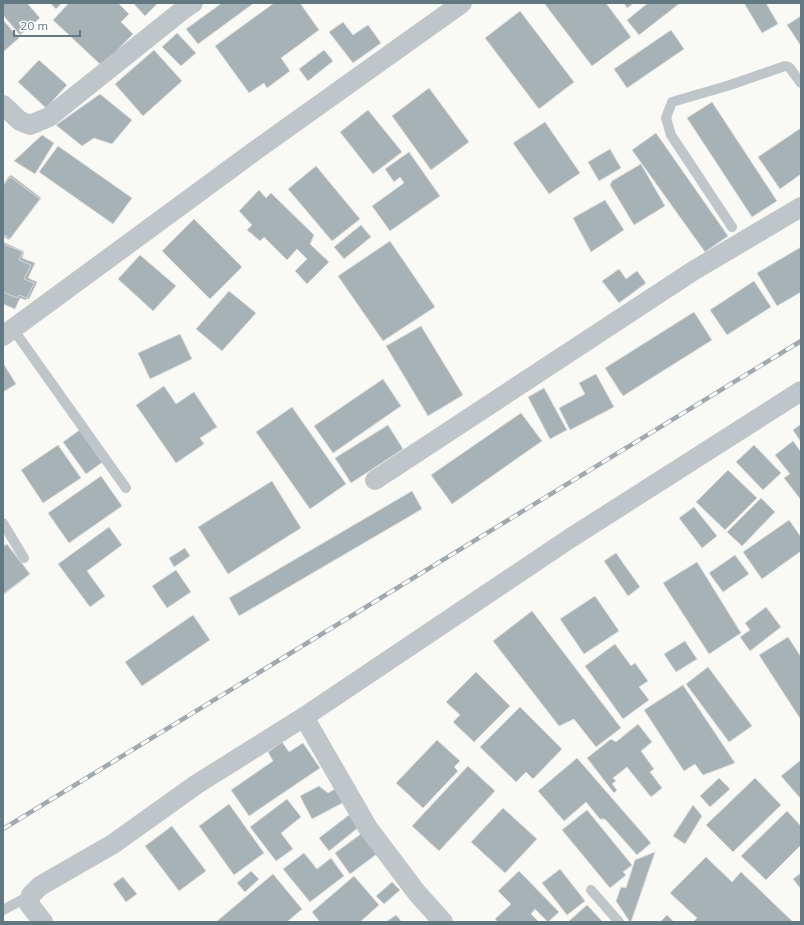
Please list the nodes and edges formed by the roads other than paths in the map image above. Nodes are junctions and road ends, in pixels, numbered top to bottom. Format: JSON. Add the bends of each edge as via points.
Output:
{"nodes":[{"id":1,"x":193,"y":3,"type":"edge"},
{"id":2,"x":462,"y":3,"type":"edge"},
{"id":3,"x":801,"y":83,"type":"edge"},
{"id":4,"x":3,"y":105,"type":"edge"},
{"id":5,"x":801,"y":208,"type":"edge"},
{"id":6,"x":732,"y":228,"type":"dead end"},
{"id":7,"x":8,"y":333,"type":"edge"},
{"id":8,"x":801,"y":391,"type":"edge"},
{"id":9,"x":375,"y":480,"type":"dead end"},
{"id":10,"x":126,"y":488,"type":"dead end"},
{"id":11,"x":3,"y":523,"type":"edge"},
{"id":12,"x":24,"y":558,"type":"dead end"},
{"id":13,"x":304,"y":717,"type":"junction"},
{"id":14,"x":591,"y":890,"type":"dead end"},
{"id":15,"x":31,"y":895,"type":"junction"},
{"id":16,"x":3,"y":910,"type":"edge"},
{"id":17,"x":43,"y":922,"type":"edge"},
{"id":18,"x":443,"y":922,"type":"edge"},
{"id":19,"x":619,"y":922,"type":"edge"}],
"edges":[{"from":1,"to":4,"type":"street","via":[[49,117],[30,125],[20,121]]},
{"from":2,"to":7,"type":"street","via":[[256,150]]},
{"from":3,"to":6,"type":"lane","via":[[789,67],[785,66],[672,102],[666,118],[671,135]]},
{"from":5,"to":9,"type":"street","via":[[693,271]]},
{"from":7,"to":10,"type":"lane"},
{"from":8,"to":13,"type":"street","via":[[569,539]]},
{"from":11,"to":12,"type":"lane"},
{"from":13,"to":15,"type":"street","via":[[197,784],[114,844],[40,886]]},
{"from":13,"to":18,"type":"street","via":[[368,828],[417,893]]},
{"from":14,"to":19,"type":"lane"},
{"from":15,"to":16,"type":"lane"},
{"from":15,"to":17,"type":"street","via":[[29,904]]}]}
